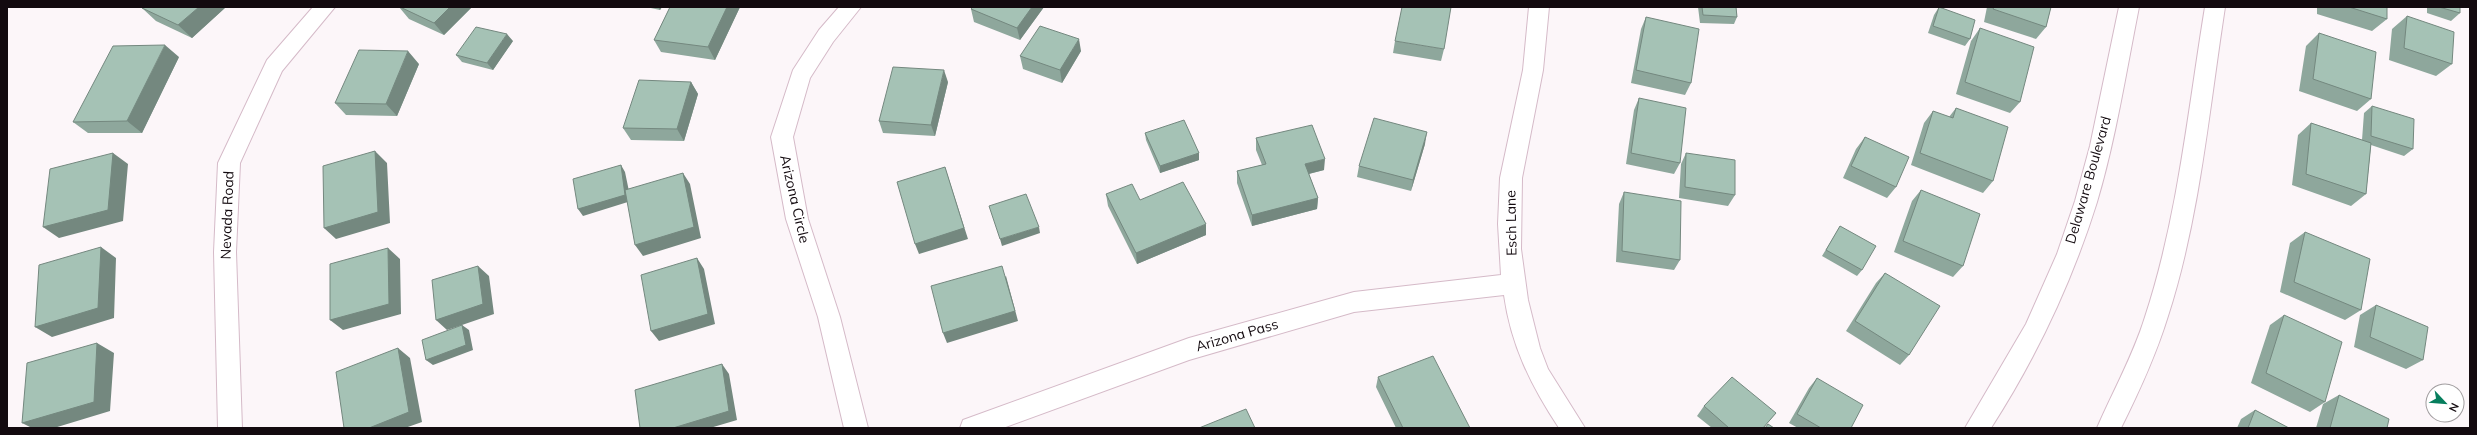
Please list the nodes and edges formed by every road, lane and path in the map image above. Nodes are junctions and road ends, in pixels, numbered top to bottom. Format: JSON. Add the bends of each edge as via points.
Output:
{"nodes":[{"id":1,"x":325,"y":7,"type":"edge"},
{"id":2,"x":851,"y":7,"type":"edge"},
{"id":3,"x":1539,"y":7,"type":"edge"},
{"id":4,"x":2129,"y":7,"type":"edge"},
{"id":5,"x":2214,"y":7,"type":"edge"},
{"id":6,"x":1513,"y":284,"type":"junction"},
{"id":7,"x":230,"y":428,"type":"edge"},
{"id":8,"x":856,"y":428,"type":"edge"},
{"id":9,"x":972,"y":428,"type":"edge"},
{"id":10,"x":1573,"y":428,"type":"edge"},
{"id":11,"x":1976,"y":428,"type":"edge"},
{"id":12,"x":2109,"y":428,"type":"edge"}],
"edges":[{"from":1,"to":7,"type":"street","name":"Nevada Road","via":[[274,66],[229,163],[225,252]]},
{"from":2,"to":8,"type":"street","name":"Arizona Circle","via":[[826,36],[800,76],[782,137],[797,219],[829,317]]},
{"from":3,"to":6,"type":"street","name":"Esch Lane","via":[[1539,31],[1511,176],[1508,211]]},
{"from":4,"to":11,"type":"street","name":"Delaware Boulevard","via":[[2103,134],[2078,228],[2041,316],[1993,404]]},
{"from":5,"to":12,"type":"street","via":[[2180,220],[2162,300],[2132,383]]},
{"from":6,"to":9,"type":"street","name":"Arizona Pass","via":[[1354,302],[1189,349]]},
{"from":6,"to":10,"type":"street","name":"Esch Lane","via":[[1528,348],[1537,370]]}]}
